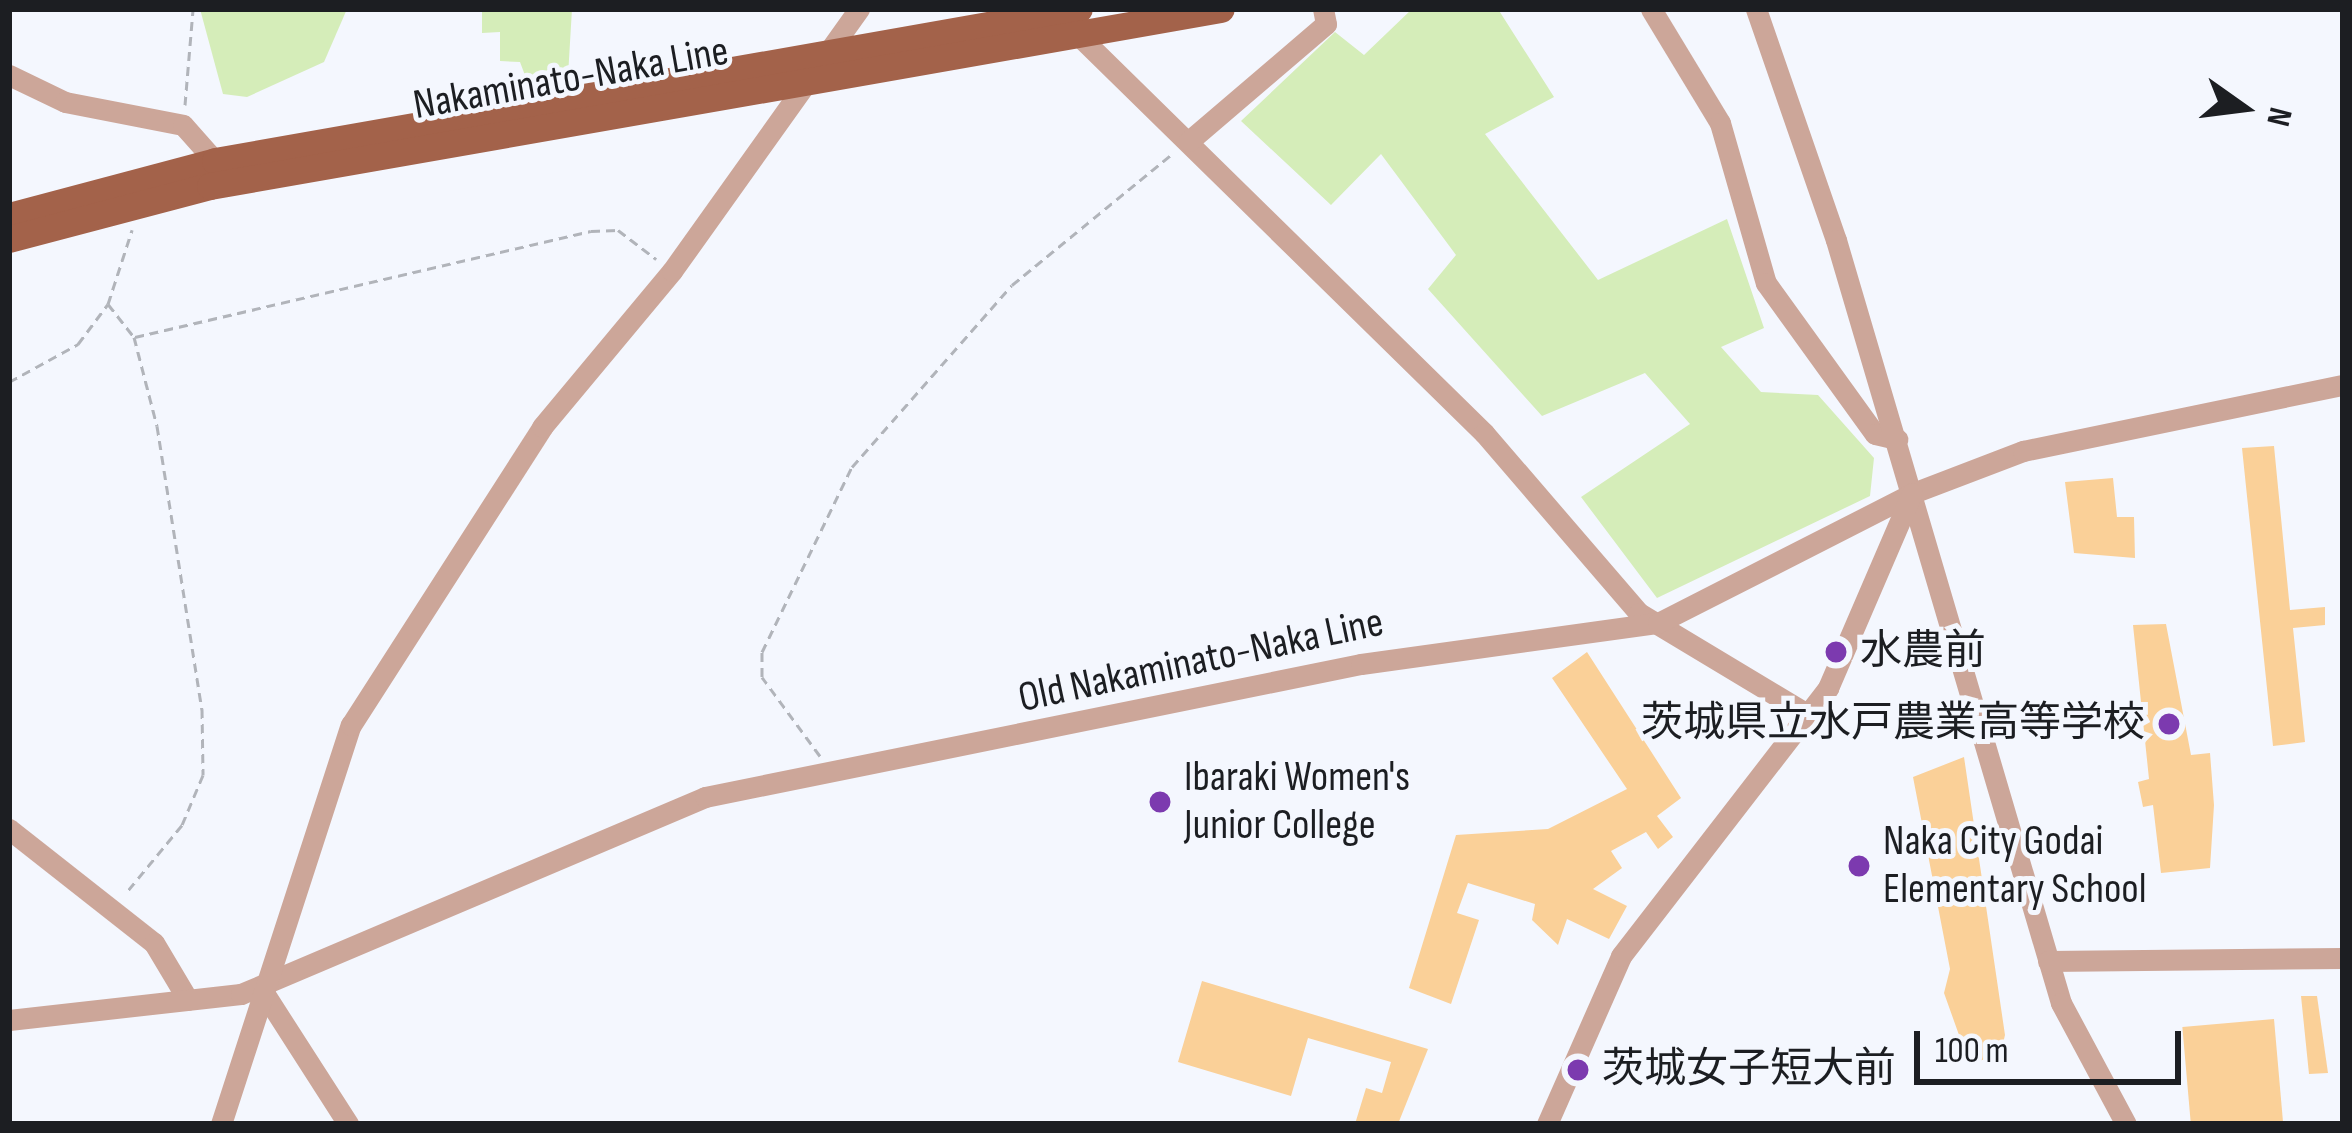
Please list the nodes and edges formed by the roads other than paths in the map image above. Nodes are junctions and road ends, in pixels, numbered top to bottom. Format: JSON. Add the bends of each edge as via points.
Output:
{"nodes":[{"id":1,"x":859,"y":9,"type":"edge"},
{"id":2,"x":1221,"y":9,"type":"edge"},
{"id":3,"x":1323,"y":9,"type":"edge"},
{"id":4,"x":1651,"y":9,"type":"edge"},
{"id":5,"x":1756,"y":9,"type":"edge"},
{"id":6,"x":1065,"y":16,"type":"edge"},
{"id":7,"x":832,"y":49,"type":"junction"},
{"id":8,"x":9,"y":75,"type":"edge"},
{"id":9,"x":806,"y":81,"type":"junction"},
{"id":10,"x":1189,"y":141,"type":"junction"},
{"id":11,"x":215,"y":161,"type":"junction"},
{"id":12,"x":9,"y":215,"type":"edge"},
{"id":13,"x":9,"y":239,"type":"edge"},
{"id":14,"x":2343,"y":386,"type":"edge"},
{"id":15,"x":1897,"y":439,"type":"junction"},
{"id":16,"x":1912,"y":493,"type":"junction"},
{"id":17,"x":1658,"y":623,"type":"junction"},
{"id":18,"x":1809,"y":715,"type":"junction"},
{"id":19,"x":9,"y":830,"type":"edge"},
{"id":20,"x":2343,"y":958,"type":"edge"},
{"id":21,"x":2048,"y":961,"type":"junction"},
{"id":22,"x":266,"y":986,"type":"junction"},
{"id":23,"x":188,"y":1000,"type":"junction"},
{"id":24,"x":9,"y":1020,"type":"edge"},
{"id":25,"x":221,"y":1124,"type":"edge"},
{"id":26,"x":348,"y":1124,"type":"edge"},
{"id":27,"x":1547,"y":1124,"type":"edge"},
{"id":28,"x":2126,"y":1124,"type":"edge"}],
"edges":[{"from":1,"to":7,"type":"street"},
{"from":2,"to":6,"type":"main road","name":"Nakaminato-Naka Line"},
{"from":3,"to":10,"type":"street","via":[[1326,24]]},
{"from":4,"to":15,"type":"street","via":[[1720,123],[1766,283],[1864,420]]},
{"from":5,"to":15,"type":"street"},
{"from":6,"to":7,"type":"main road","name":"Nakaminato-Naka Line"},
{"from":6,"to":9,"type":"main road","name":"Nakaminato-Naka Line"},
{"from":6,"to":10,"type":"street"},
{"from":7,"to":9,"type":"street"},
{"from":7,"to":11,"type":"main road","name":"Nakaminato-Naka Line"},
{"from":8,"to":11,"type":"street","via":[[64,102],[183,125]]},
{"from":9,"to":13,"type":"main road","name":"Nakaminato-Naka Line","via":[[128,206]]},
{"from":9,"to":22,"type":"street","via":[[672,272],[542,427],[350,725]]},
{"from":10,"to":17,"type":"street"},
{"from":11,"to":12,"type":"main road","name":"Nakaminato-Naka Line"},
{"from":14,"to":16,"type":"street","name":"Old Nakaminato-Naka Line","via":[[2052,442]]},
{"from":15,"to":16,"type":"street"},
{"from":16,"to":17,"type":"street","name":"Old Nakaminato-Naka Line"},
{"from":16,"to":18,"type":"street","via":[[1868,612]]},
{"from":16,"to":21,"type":"street"},
{"from":17,"to":18,"type":"street"},
{"from":17,"to":22,"type":"street","name":"Old Nakaminato-Naka Line","via":[[1378,662],[679,805]]},
{"from":18,"to":27,"type":"street","via":[[1621,956]]},
{"from":19,"to":23,"type":"street","via":[[114,906]]},
{"from":20,"to":21,"type":"street"},
{"from":21,"to":28,"type":"street","via":[[2071,1032]]},
{"from":22,"to":23,"type":"street","name":"Old Nakaminato-Naka Line"},
{"from":22,"to":25,"type":"street"},
{"from":22,"to":26,"type":"street"},
{"from":23,"to":24,"type":"street","name":"Old Nakaminato-Naka Line"}]}
